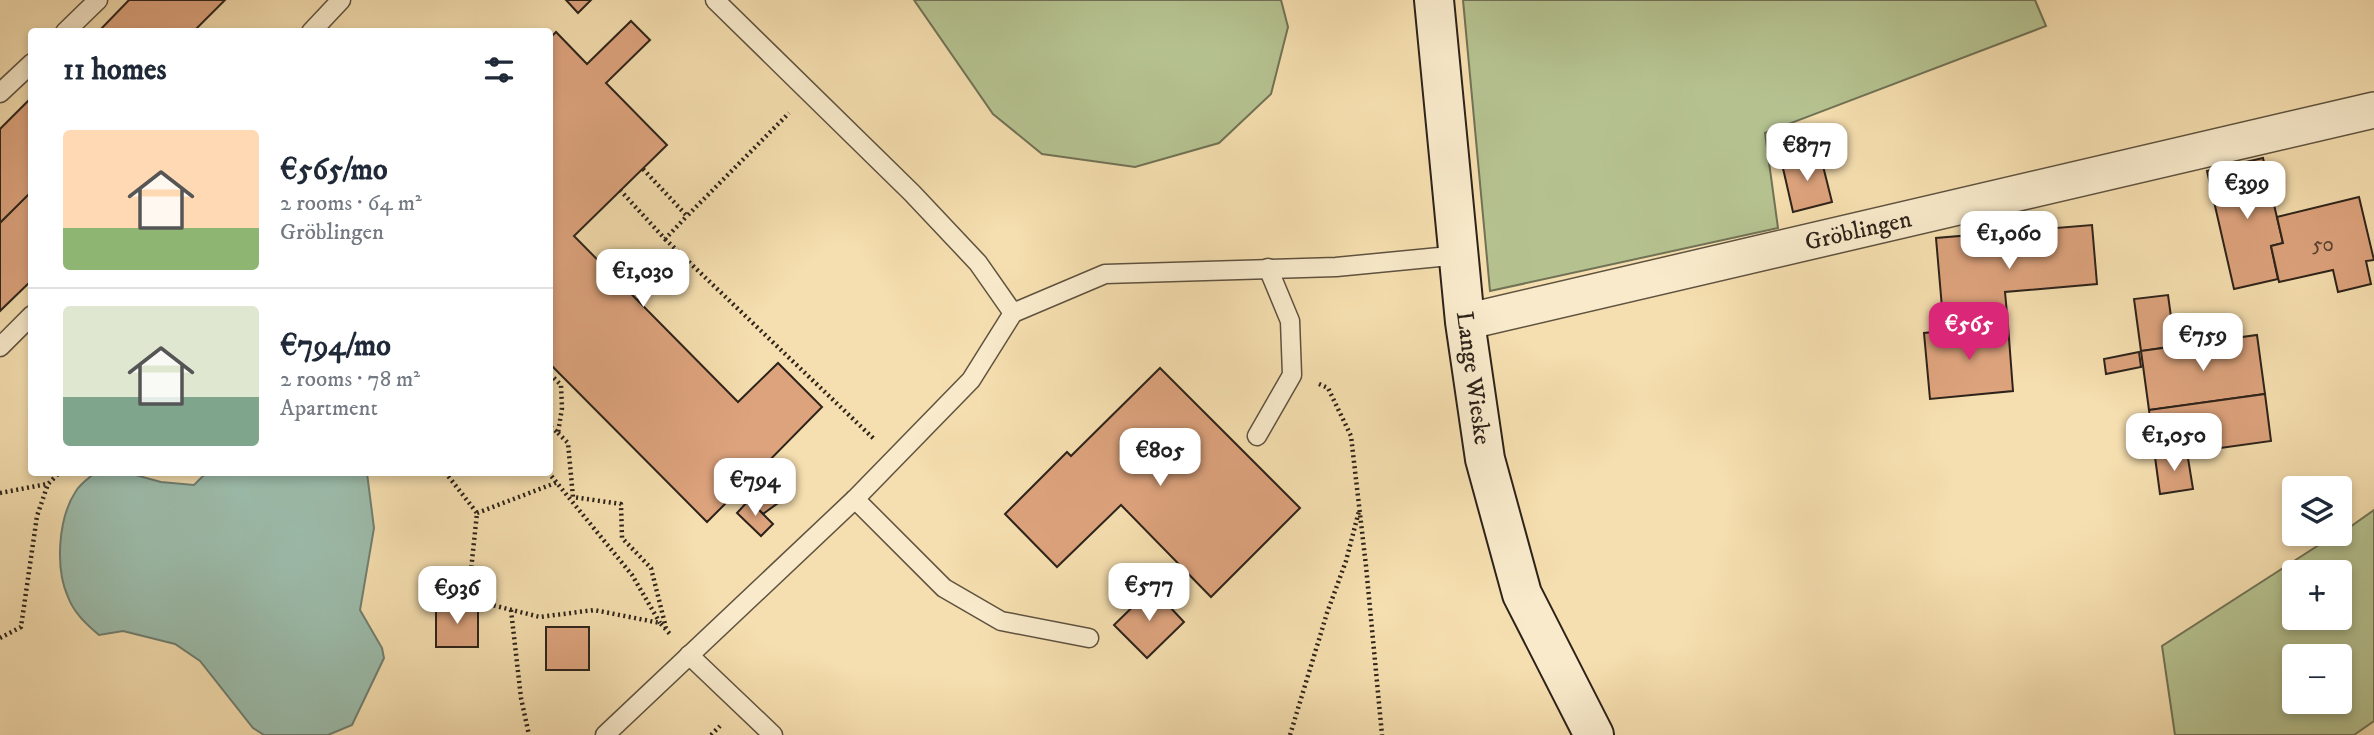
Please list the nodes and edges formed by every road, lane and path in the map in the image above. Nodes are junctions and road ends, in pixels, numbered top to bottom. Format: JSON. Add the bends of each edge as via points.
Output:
{"nodes":[{"id":1,"x":98,"y":0,"type":"edge"},
{"id":2,"x":341,"y":0,"type":"edge"},
{"id":3,"x":715,"y":0,"type":"edge"},
{"id":4,"x":1434,"y":0,"type":"edge"},
{"id":5,"x":69,"y":28,"type":"edge"},
{"id":6,"x":315,"y":28,"type":"edge"},
{"id":7,"x":28,"y":67,"type":"edge"},
{"id":8,"x":0,"y":93,"type":"edge"},
{"id":9,"x":808,"y":93,"type":"junction"},
{"id":10,"x":2374,"y":110,"type":"edge"},
{"id":11,"x":642,"y":169,"type":"dead end"},
{"id":12,"x":620,"y":190,"type":"dead end"},
{"id":13,"x":687,"y":216,"type":"junction"},
{"id":14,"x":665,"y":239,"type":"junction"},
{"id":15,"x":681,"y":254,"type":"junction"},
{"id":16,"x":1460,"y":255,"type":"junction"},
{"id":17,"x":1268,"y":268,"type":"junction"},
{"id":18,"x":638,"y":301,"type":"dead end"},
{"id":19,"x":1013,"y":313,"type":"junction"},
{"id":20,"x":28,"y":319,"type":"edge"},
{"id":21,"x":1465,"y":322,"type":"junction"},
{"id":22,"x":0,"y":347,"type":"edge"},
{"id":23,"x":1292,"y":375,"type":"junction"},
{"id":24,"x":553,"y":377,"type":"edge"},
{"id":25,"x":553,"y":429,"type":"edge"},
{"id":26,"x":558,"y":433,"type":"junction"},
{"id":27,"x":1257,"y":436,"type":"dead end"},
{"id":28,"x":895,"y":458,"type":"junction"},
{"id":29,"x":56,"y":476,"type":"edge"},
{"id":30,"x":448,"y":476,"type":"edge"},
{"id":31,"x":552,"y":476,"type":"edge"},
{"id":32,"x":558,"y":482,"type":"junction"},
{"id":33,"x":48,"y":484,"type":"junction"},
{"id":34,"x":0,"y":494,"type":"edge"},
{"id":35,"x":855,"y":499,"type":"junction"},
{"id":36,"x":1360,"y":507,"type":"junction"},
{"id":37,"x":477,"y":513,"type":"junction"},
{"id":38,"x":511,"y":610,"type":"junction"},
{"id":39,"x":660,"y":623,"type":"junction"},
{"id":40,"x":666,"y":629,"type":"junction"},
{"id":41,"x":0,"y":638,"type":"edge"},
{"id":42,"x":1089,"y":638,"type":"dead end"},
{"id":43,"x":690,"y":655,"type":"junction"},
{"id":44,"x":529,"y":735,"type":"edge"},
{"id":45,"x":605,"y":735,"type":"edge"},
{"id":46,"x":773,"y":735,"type":"edge"},
{"id":47,"x":1290,"y":735,"type":"edge"},
{"id":48,"x":1382,"y":735,"type":"edge"},
{"id":49,"x":1594,"y":735,"type":"edge"}],
"edges":[{"from":1,"to":5,"type":"lane"},
{"from":2,"to":6,"type":"lane"},
{"from":3,"to":9,"type":"lane"},
{"from":4,"to":16,"type":"street","name":"Lange Wieske"},
{"from":7,"to":8,"type":"lane"},
{"from":9,"to":13,"type":"path"},
{"from":9,"to":19,"type":"lane","via":[[978,262]]},
{"from":10,"to":21,"type":"street","name":"Gröblingen"},
{"from":11,"to":13,"type":"path"},
{"from":12,"to":14,"type":"path"},
{"from":13,"to":14,"type":"path"},
{"from":14,"to":15,"type":"path"},
{"from":15,"to":18,"type":"path"},
{"from":15,"to":28,"type":"path"},
{"from":16,"to":17,"type":"lane","via":[[1336,267]]},
{"from":16,"to":21,"type":"street","name":"Lange Wieske"},
{"from":17,"to":19,"type":"lane","via":[[1105,274]]},
{"from":17,"to":23,"type":"lane","via":[[1290,321]]},
{"from":19,"to":28,"type":"lane","via":[[971,380]]},
{"from":20,"to":22,"type":"lane"},
{"from":21,"to":49,"type":"street","name":"Lange Wieske","via":[[1485,459],[1521,594]]},
{"from":23,"to":27,"type":"lane"},
{"from":23,"to":36,"type":"path","via":[[1328,387],[1351,436]]},
{"from":24,"to":26,"type":"path","via":[[561,385]]},
{"from":25,"to":26,"type":"path"},
{"from":26,"to":40,"type":"path","via":[[568,443],[573,497],[621,504],[622,538],[651,568]]},
{"from":28,"to":35,"type":"lane"},
{"from":29,"to":33,"type":"path"},
{"from":30,"to":37,"type":"path"},
{"from":31,"to":32,"type":"path"},
{"from":32,"to":37,"type":"path"},
{"from":32,"to":39,"type":"path","via":[[632,575]]},
{"from":33,"to":34,"type":"path"},
{"from":33,"to":41,"type":"path","via":[[37,516],[21,627]]},
{"from":35,"to":42,"type":"lane","via":[[944,588],[1001,621]]},
{"from":35,"to":43,"type":"lane"},
{"from":36,"to":47,"type":"path"},
{"from":36,"to":48,"type":"path"},
{"from":37,"to":38,"type":"path","via":[[468,600]]},
{"from":38,"to":39,"type":"path","via":[[540,617],[594,610]]},
{"from":38,"to":44,"type":"path"},
{"from":39,"to":40,"type":"path"},
{"from":40,"to":43,"type":"path"},
{"from":43,"to":45,"type":"lane"},
{"from":43,"to":46,"type":"lane"}]}
